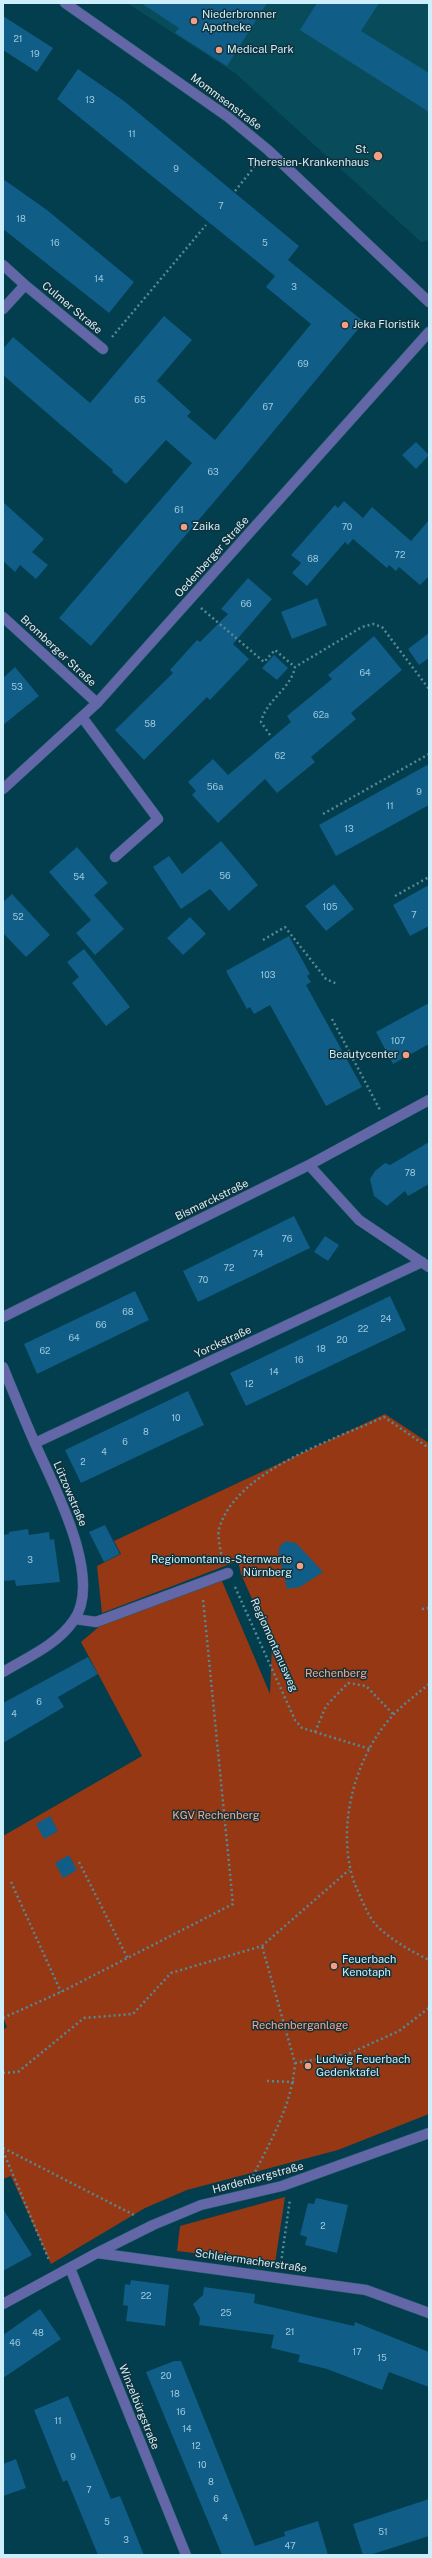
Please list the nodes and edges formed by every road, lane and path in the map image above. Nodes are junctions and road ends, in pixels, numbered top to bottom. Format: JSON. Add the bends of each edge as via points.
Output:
{"nodes":[{"id":1,"x":65,"y":3,"type":"edge"},
{"id":2,"x":268,"y":150,"type":"junction"},
{"id":3,"x":235,"y":191,"type":"dead end"},
{"id":4,"x":206,"y":225,"type":"dead end"},
{"id":5,"x":3,"y":265,"type":"edge"},
{"id":6,"x":25,"y":285,"type":"junction"},
{"id":7,"x":429,"y":302,"type":"edge"},
{"id":8,"x":3,"y":310,"type":"edge"},
{"id":9,"x":429,"y":332,"type":"edge"},
{"id":10,"x":103,"y":349,"type":"joint"},
{"id":11,"x":190,"y":599,"type":"junction"},
{"id":12,"x":3,"y":617,"type":"edge"},
{"id":13,"x":295,"y":667,"type":"junction"},
{"id":14,"x":429,"y":689,"type":"edge"},
{"id":15,"x":97,"y":703,"type":"junction"},
{"id":16,"x":82,"y":717,"type":"junction"},
{"id":17,"x":270,"y":735,"type":"dead end"},
{"id":18,"x":429,"y":754,"type":"edge"},
{"id":19,"x":3,"y":789,"type":"edge"},
{"id":20,"x":323,"y":814,"type":"dead end"},
{"id":21,"x":115,"y":857,"type":"dead end"},
{"id":22,"x":429,"y":877,"type":"edge"},
{"id":23,"x":394,"y":896,"type":"dead end"},
{"id":24,"x":263,"y":940,"type":"dead end"},
{"id":25,"x":337,"y":984,"type":"dead end"},
{"id":26,"x":332,"y":1019,"type":"dead end"},
{"id":27,"x":429,"y":1100,"type":"edge"},
{"id":28,"x":387,"y":1123,"type":"junction"},
{"id":29,"x":309,"y":1165,"type":"junction"},
{"id":30,"x":425,"y":1265,"type":"edge"},
{"id":31,"x":3,"y":1317,"type":"edge"},
{"id":32,"x":3,"y":1366,"type":"edge"},
{"id":33,"x":35,"y":1443,"type":"junction"},
{"id":34,"x":429,"y":1448,"type":"edge"},
{"id":35,"x":228,"y":1573,"type":"junction"},
{"id":36,"x":200,"y":1583,"type":"junction"},
{"id":37,"x":429,"y":1608,"type":"edge"},
{"id":38,"x":422,"y":1609,"type":"dead end"},
{"id":39,"x":75,"y":1620,"type":"junction"},
{"id":40,"x":3,"y":1672,"type":"edge"},
{"id":41,"x":429,"y":1684,"type":"edge"},
{"id":42,"x":394,"y":1714,"type":"junction"},
{"id":43,"x":315,"y":1732,"type":"junction"},
{"id":44,"x":370,"y":1749,"type":"junction"},
{"id":45,"x":79,"y":1862,"type":"dead end"},
{"id":46,"x":349,"y":1870,"type":"junction"},
{"id":47,"x":11,"y":1882,"type":"dead end"},
{"id":48,"x":262,"y":1946,"type":"junction"},
{"id":49,"x":128,"y":1959,"type":"junction"},
{"id":50,"x":429,"y":1960,"type":"edge"},
{"id":51,"x":60,"y":1992,"type":"junction"},
{"id":52,"x":429,"y":2008,"type":"edge"},
{"id":53,"x":3,"y":2018,"type":"edge"},
{"id":54,"x":296,"y":2063,"type":"junction"},
{"id":55,"x":3,"y":2073,"type":"edge"},
{"id":56,"x":267,"y":2081,"type":"dead end"},
{"id":57,"x":294,"y":2082,"type":"junction"},
{"id":58,"x":429,"y":2133,"type":"edge"},
{"id":59,"x":3,"y":2150,"type":"edge"},
{"id":60,"x":257,"y":2169,"type":"dead end"},
{"id":61,"x":289,"y":2203,"type":"dead end"},
{"id":62,"x":153,"y":2225,"type":"junction"},
{"id":63,"x":97,"y":2253,"type":"junction"},
{"id":64,"x":280,"y":2264,"type":"dead end"},
{"id":65,"x":70,"y":2268,"type":"junction"},
{"id":66,"x":56,"y":2276,"type":"junction"},
{"id":67,"x":3,"y":2304,"type":"edge"},
{"id":68,"x":429,"y":2313,"type":"edge"},
{"id":69,"x":186,"y":2555,"type":"edge"}],
"edges":[{"from":1,"to":2,"type":"street","name":"Mommsenstraße","via":[[228,117]]},
{"from":2,"to":3,"type":"path"},
{"from":2,"to":7,"type":"street","name":"Mommsenstraße"},
{"from":4,"to":10,"type":"path"},
{"from":5,"to":6,"type":"street","name":"Culmer Straße"},
{"from":6,"to":8,"type":"street","name":"Culmer Straße"},
{"from":6,"to":10,"type":"street","name":"Culmer Straße"},
{"from":9,"to":11,"type":"street","name":"Oedenberger Straße"},
{"from":11,"to":13,"type":"path","via":[[264,662],[275,650]]},
{"from":11,"to":15,"type":"street","name":"Oedenberger Straße"},
{"from":12,"to":15,"type":"street","name":"Bromberger Straße"},
{"from":13,"to":14,"type":"path","via":[[362,627],[373,624],[382,627]]},
{"from":13,"to":17,"type":"path","via":[[294,676],[263,713],[261,722]]},
{"from":15,"to":16,"type":"street","name":"Oedenberger Straße"},
{"from":16,"to":19,"type":"street","name":"Oedenberger Straße"},
{"from":16,"to":21,"type":"street","via":[[158,819]]},
{"from":18,"to":20,"type":"path"},
{"from":22,"to":23,"type":"path"},
{"from":24,"to":25,"type":"path","via":[[285,927],[326,979]]},
{"from":26,"to":28,"type":"path"},
{"from":27,"to":28,"type":"street","name":"Bismarckstraße"},
{"from":28,"to":29,"type":"street","name":"Bismarckstraße"},
{"from":29,"to":30,"type":"street","via":[[359,1220]]},
{"from":29,"to":31,"type":"street","name":"Bismarckstraße"},
{"from":30,"to":33,"type":"street","name":"Yorckstraße"},
{"from":32,"to":33,"type":"street","name":"Lützowstraße"},
{"from":33,"to":39,"type":"street","name":"Lützowstraße","via":[[73,1530],[83,1580],[82,1598]]},
{"from":34,"to":35,"type":"path","name":"Regiomontanusweg","via":[[384,1417],[267,1471],[232,1502],[219,1530],[222,1558]]},
{"from":35,"to":36,"type":"street"},
{"from":35,"to":43,"type":"path","name":"Regiomontanusweg","via":[[295,1720],[302,1728]]},
{"from":36,"to":39,"type":"street","via":[[96,1622]]},
{"from":36,"to":49,"type":"path","via":[[233,1904]]},
{"from":37,"to":38,"type":"path"},
{"from":39,"to":40,"type":"street","name":"Lützowstraße","via":[[52,1643]]},
{"from":41,"to":42,"type":"path"},
{"from":42,"to":43,"type":"path","via":[[366,1686],[348,1683],[326,1706]]},
{"from":42,"to":44,"type":"path"},
{"from":43,"to":44,"type":"path","name":"Regiomontanusweg"},
{"from":44,"to":46,"type":"path","via":[[350,1802]]},
{"from":45,"to":49,"type":"path"},
{"from":46,"to":48,"type":"path"},
{"from":46,"to":50,"type":"path","via":[[363,1902],[378,1926],[402,1946]]},
{"from":47,"to":51,"type":"path"},
{"from":48,"to":54,"type":"path"},
{"from":48,"to":55,"type":"path","via":[[171,1973],[133,2014],[84,2018],[18,2072]]},
{"from":49,"to":51,"type":"path"},
{"from":51,"to":53,"type":"path"},
{"from":52,"to":54,"type":"path","via":[[399,2031],[348,2054]]},
{"from":54,"to":57,"type":"path"},
{"from":56,"to":57,"type":"path"},
{"from":57,"to":60,"type":"path","via":[[278,2130]]},
{"from":58,"to":62,"type":"street","name":"Hardenbergstraße","via":[[307,2178],[201,2205]]},
{"from":59,"to":62,"type":"path"},
{"from":59,"to":66,"type":"path"},
{"from":61,"to":64,"type":"path"},
{"from":62,"to":63,"type":"street","name":"Hardenbergstraße"},
{"from":63,"to":65,"type":"street"},
{"from":63,"to":68,"type":"street","name":"Schleiermacherstraße","via":[[358,2289]]},
{"from":65,"to":66,"type":"street"},
{"from":65,"to":69,"type":"street","name":"Winzelbürgstraße"},
{"from":66,"to":67,"type":"street"}]}
